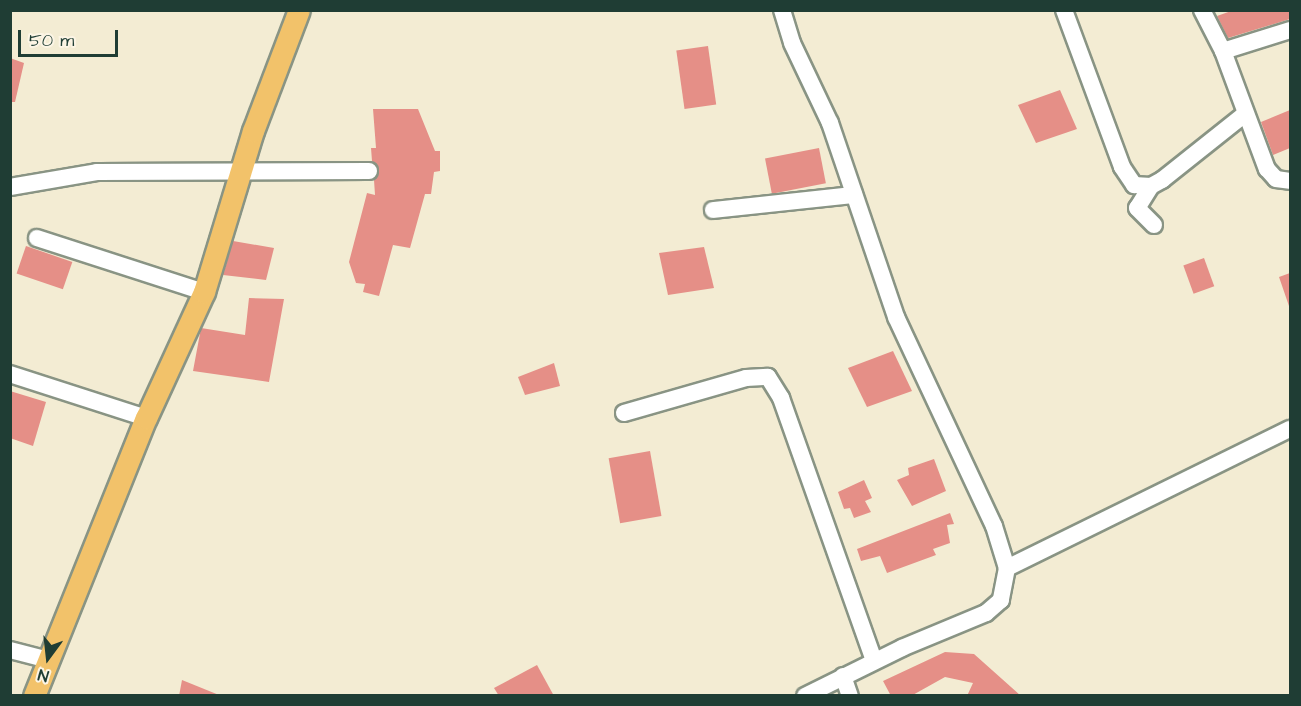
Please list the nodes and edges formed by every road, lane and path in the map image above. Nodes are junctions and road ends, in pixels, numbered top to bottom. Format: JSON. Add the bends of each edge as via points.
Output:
{"nodes":[{"id":1,"x":299,"y":10,"type":"edge"},
{"id":2,"x":782,"y":10,"type":"edge"},
{"id":3,"x":1064,"y":10,"type":"edge"},
{"id":4,"x":1202,"y":10,"type":"edge"},
{"id":5,"x":1290,"y":30,"type":"edge"},
{"id":6,"x":1223,"y":51,"type":"junction"},
{"id":7,"x":1245,"y":114,"type":"junction"},
{"id":8,"x":242,"y":170,"type":"junction"},
{"id":9,"x":369,"y":171,"type":"dead end"},
{"id":10,"x":1290,"y":181,"type":"edge"},
{"id":11,"x":1151,"y":186,"type":"junction"},
{"id":12,"x":10,"y":187,"type":"edge"},
{"id":13,"x":855,"y":195,"type":"junction"},
{"id":14,"x":713,"y":210,"type":"dead end"},
{"id":15,"x":1154,"y":225,"type":"dead end"},
{"id":16,"x":37,"y":238,"type":"dead end"},
{"id":17,"x":204,"y":292,"type":"junction"},
{"id":18,"x":10,"y":374,"type":"edge"},
{"id":19,"x":624,"y":413,"type":"dead end"},
{"id":20,"x":146,"y":418,"type":"junction"},
{"id":21,"x":1290,"y":429,"type":"edge"},
{"id":22,"x":1007,"y":567,"type":"junction"},
{"id":23,"x":10,"y":650,"type":"edge"},
{"id":24,"x":49,"y":660,"type":"junction"},
{"id":25,"x":874,"y":661,"type":"junction"},
{"id":26,"x":843,"y":676,"type":"junction"},
{"id":27,"x":34,"y":696,"type":"edge"},
{"id":28,"x":805,"y":696,"type":"edge"},
{"id":29,"x":850,"y":696,"type":"edge"}],
"edges":[{"from":1,"to":8,"type":"main road"},
{"from":2,"to":13,"type":"street","via":[[792,43],[830,123]]},
{"from":3,"to":11,"type":"street","via":[[1122,167],[1134,185]]},
{"from":4,"to":6,"type":"street"},
{"from":5,"to":6,"type":"street"},
{"from":6,"to":7,"type":"street"},
{"from":7,"to":10,"type":"street","via":[[1267,169],[1276,179]]},
{"from":7,"to":11,"type":"street"},
{"from":8,"to":9,"type":"street"},
{"from":8,"to":12,"type":"street","via":[[97,172]]},
{"from":8,"to":17,"type":"main road"},
{"from":11,"to":15,"type":"street","via":[[1137,208]]},
{"from":13,"to":14,"type":"street"},
{"from":13,"to":22,"type":"street","via":[[896,317],[994,526]]},
{"from":16,"to":17,"type":"street"},
{"from":17,"to":20,"type":"main road"},
{"from":18,"to":20,"type":"street"},
{"from":19,"to":25,"type":"street","via":[[746,378],[768,377],[781,398]]},
{"from":20,"to":24,"type":"main road"},
{"from":21,"to":22,"type":"street"},
{"from":22,"to":25,"type":"street","via":[[1001,600],[986,614]]},
{"from":23,"to":24,"type":"street"},
{"from":24,"to":27,"type":"main road"},
{"from":25,"to":26,"type":"street"},
{"from":26,"to":28,"type":"street"},
{"from":26,"to":29,"type":"street"}]}
